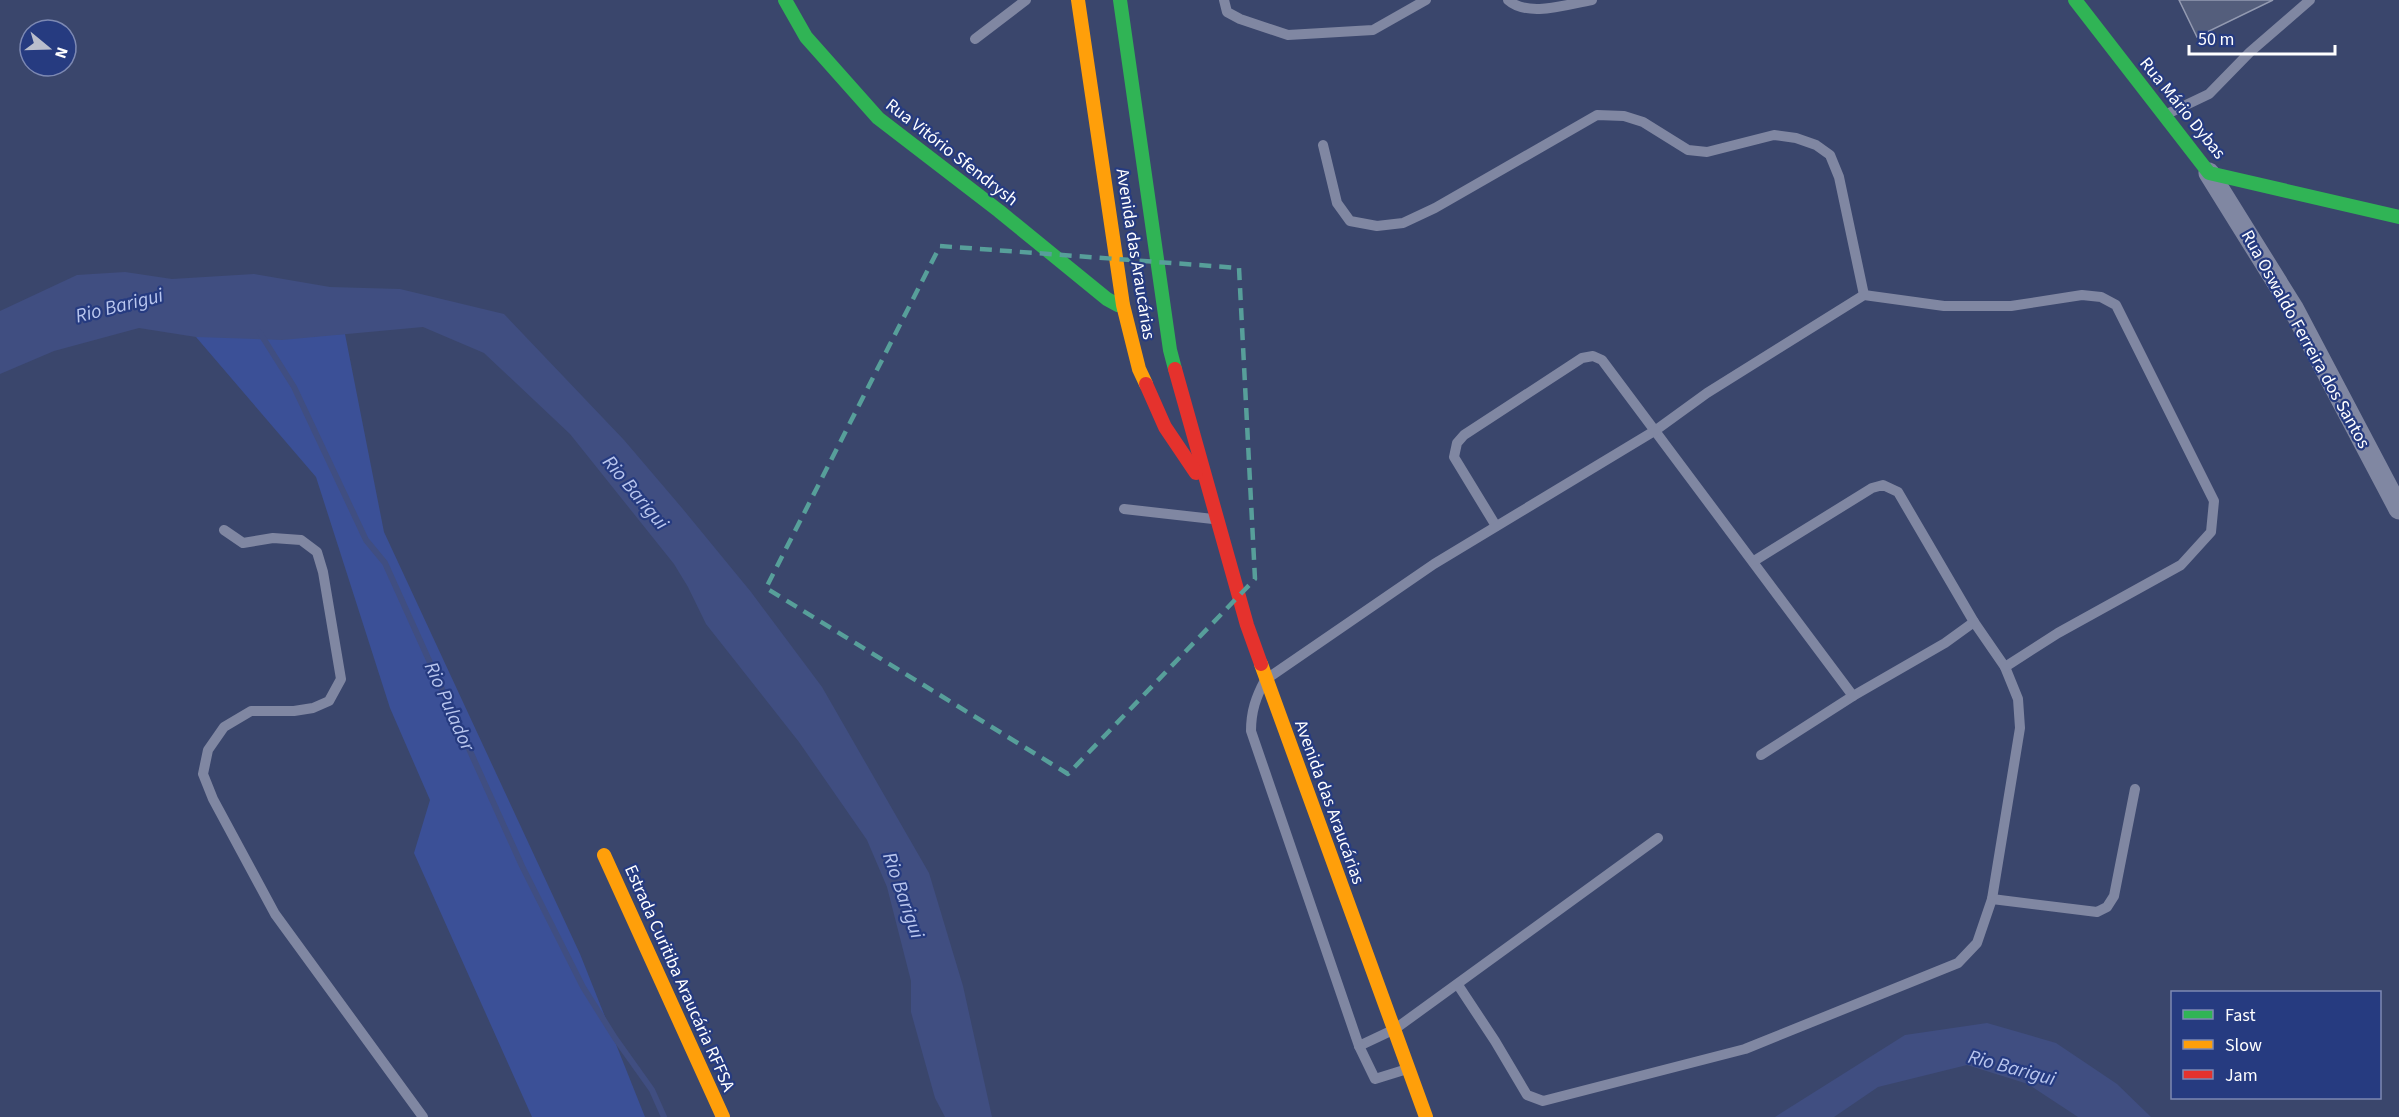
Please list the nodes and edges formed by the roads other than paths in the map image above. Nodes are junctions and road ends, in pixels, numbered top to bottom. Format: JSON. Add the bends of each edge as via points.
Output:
{"nodes":[{"id":1,"x":785,"y":0,"type":"edge"},
{"id":2,"x":1026,"y":0,"type":"edge"},
{"id":3,"x":1078,"y":0,"type":"edge"},
{"id":4,"x":1120,"y":0,"type":"edge"},
{"id":5,"x":1224,"y":0,"type":"edge"},
{"id":6,"x":1426,"y":0,"type":"edge"},
{"id":7,"x":1508,"y":0,"type":"edge"},
{"id":8,"x":1592,"y":0,"type":"edge"},
{"id":9,"x":2075,"y":0,"type":"edge"},
{"id":10,"x":2310,"y":0,"type":"edge"},
{"id":11,"x":975,"y":39,"type":"dead end"},
{"id":12,"x":2164,"y":115,"type":"junction"},
{"id":13,"x":1323,"y":145,"type":"dead end"},
{"id":14,"x":2209,"y":173,"type":"junction"},
{"id":15,"x":2399,"y":217,"type":"edge"},
{"id":16,"x":1864,"y":295,"type":"junction"},
{"id":17,"x":1123,"y":305,"type":"junction"},
{"id":18,"x":1138,"y":318,"type":"dead end"},
{"id":19,"x":1154,"y":331,"type":"dead end"},
{"id":20,"x":1170,"y":350,"type":"junction"},
{"id":21,"x":1656,"y":430,"type":"junction"},
{"id":22,"x":1211,"y":496,"type":"junction"},
{"id":23,"x":1124,"y":509,"type":"dead end"},
{"id":24,"x":2399,"y":509,"type":"edge"},
{"id":25,"x":1218,"y":519,"type":"junction"},
{"id":26,"x":1496,"y":526,"type":"junction"},
{"id":27,"x":224,"y":531,"type":"dead end"},
{"id":28,"x":1754,"y":561,"type":"junction"},
{"id":29,"x":1974,"y":622,"type":"junction"},
{"id":30,"x":2005,"y":668,"type":"junction"},
{"id":31,"x":1265,"y":680,"type":"junction"},
{"id":32,"x":1853,"y":696,"type":"junction"},
{"id":33,"x":1761,"y":755,"type":"dead end"},
{"id":34,"x":2135,"y":789,"type":"dead end"},
{"id":35,"x":1658,"y":838,"type":"dead end"},
{"id":36,"x":604,"y":855,"type":"dead end"},
{"id":37,"x":1992,"y":899,"type":"junction"},
{"id":38,"x":1458,"y":985,"type":"junction"},
{"id":39,"x":1395,"y":1029,"type":"junction"},
{"id":40,"x":1359,"y":1046,"type":"junction"},
{"id":41,"x":1410,"y":1068,"type":"junction"},
{"id":42,"x":423,"y":1117,"type":"edge"},
{"id":43,"x":723,"y":1117,"type":"edge"},
{"id":44,"x":1426,"y":1117,"type":"edge"}],
"edges":[{"from":1,"to":17,"type":"main road","name":"Rua Vitório Sfendrysh","via":[[806,37],[878,118],[1107,299]]},
{"from":2,"to":11,"type":"lane"},
{"from":3,"to":17,"type":"main road","name":"Avenida das Araucárias"},
{"from":4,"to":20,"type":"main road","name":"Avenida das Araucárias"},
{"from":5,"to":6,"type":"lane","via":[[1227,12],[1240,19],[1288,34],[1373,30]]},
{"from":7,"to":8,"type":"lane","via":[[1514,6],[1526,8]]},
{"from":9,"to":12,"type":"main road","name":"Rua Mário Dybas"},
{"from":10,"to":12,"type":"lane","via":[[2209,94]]},
{"from":12,"to":14,"type":"main road","name":"Rua Mário Dybas"},
{"from":13,"to":16,"type":"lane","via":[[1336,203],[1350,222],[1377,226],[1403,223],[1435,208],[1597,115],[1624,116],[1642,122],[1688,150],[1707,152],[1774,135],[1796,138],[1830,155],[1839,177]]},
{"from":14,"to":15,"type":"main road","name":"Rua Mário Dybas"},
{"from":14,"to":24,"type":"street","name":"Rua Oswaldo Ferreira dos Santos","via":[[2293,308]]},
{"from":16,"to":21,"type":"lane","via":[[1707,393]]},
{"from":16,"to":30,"type":"lane","via":[[1944,306],[2011,306],[2082,295],[2101,297],[2116,305],[2214,501],[2211,532],[2181,565],[2058,633]]},
{"from":17,"to":18,"type":"main road","name":"Rua Vitório Sfendrysh"},
{"from":17,"to":22,"type":"main road","name":"Avenida das Araucárias","via":[[1138,369],[1165,427]]},
{"from":19,"to":20,"type":"main road"},
{"from":20,"to":22,"type":"main road","name":"Avenida das Araucárias"},
{"from":21,"to":26,"type":"lane"},
{"from":21,"to":26,"type":"lane","via":[[1602,360],[1593,356],[1582,358],[1457,443],[1454,457]]},
{"from":21,"to":28,"type":"lane"},
{"from":22,"to":25,"type":"main road","name":"Avenida das Araucárias"},
{"from":23,"to":25,"type":"lane"},
{"from":25,"to":31,"type":"main road","name":"Avenida das Araucárias"},
{"from":26,"to":31,"type":"lane"},
{"from":27,"to":42,"type":"lane","via":[[243,543],[273,537],[301,540],[317,552],[341,679],[329,701],[313,708],[251,711],[224,727],[208,750],[203,774],[275,914]]},
{"from":28,"to":29,"type":"lane","via":[[1883,485],[1898,492]]},
{"from":28,"to":32,"type":"lane"},
{"from":29,"to":30,"type":"lane"},
{"from":29,"to":32,"type":"lane"},
{"from":30,"to":37,"type":"lane","via":[[2018,699],[2020,728]]},
{"from":31,"to":39,"type":"main road","name":"Avenida das Araucárias"},
{"from":31,"to":40,"type":"lane","via":[[1255,699],[1251,731]]},
{"from":32,"to":33,"type":"lane"},
{"from":34,"to":37,"type":"lane","via":[[2114,896],[2108,907],[2097,912]]},
{"from":35,"to":38,"type":"lane"},
{"from":36,"to":43,"type":"main road","name":"Estrada Curitiba Araucária RFFSA"},
{"from":37,"to":38,"type":"lane","via":[[1977,943],[1958,963],[1744,1049],[1543,1101],[1527,1095]]},
{"from":38,"to":39,"type":"lane"},
{"from":39,"to":40,"type":"lane"},
{"from":39,"to":41,"type":"main road","name":"Avenida das Araucárias"},
{"from":40,"to":41,"type":"lane","via":[[1375,1079]]},
{"from":41,"to":44,"type":"main road","name":"Avenida das Araucárias"}]}
